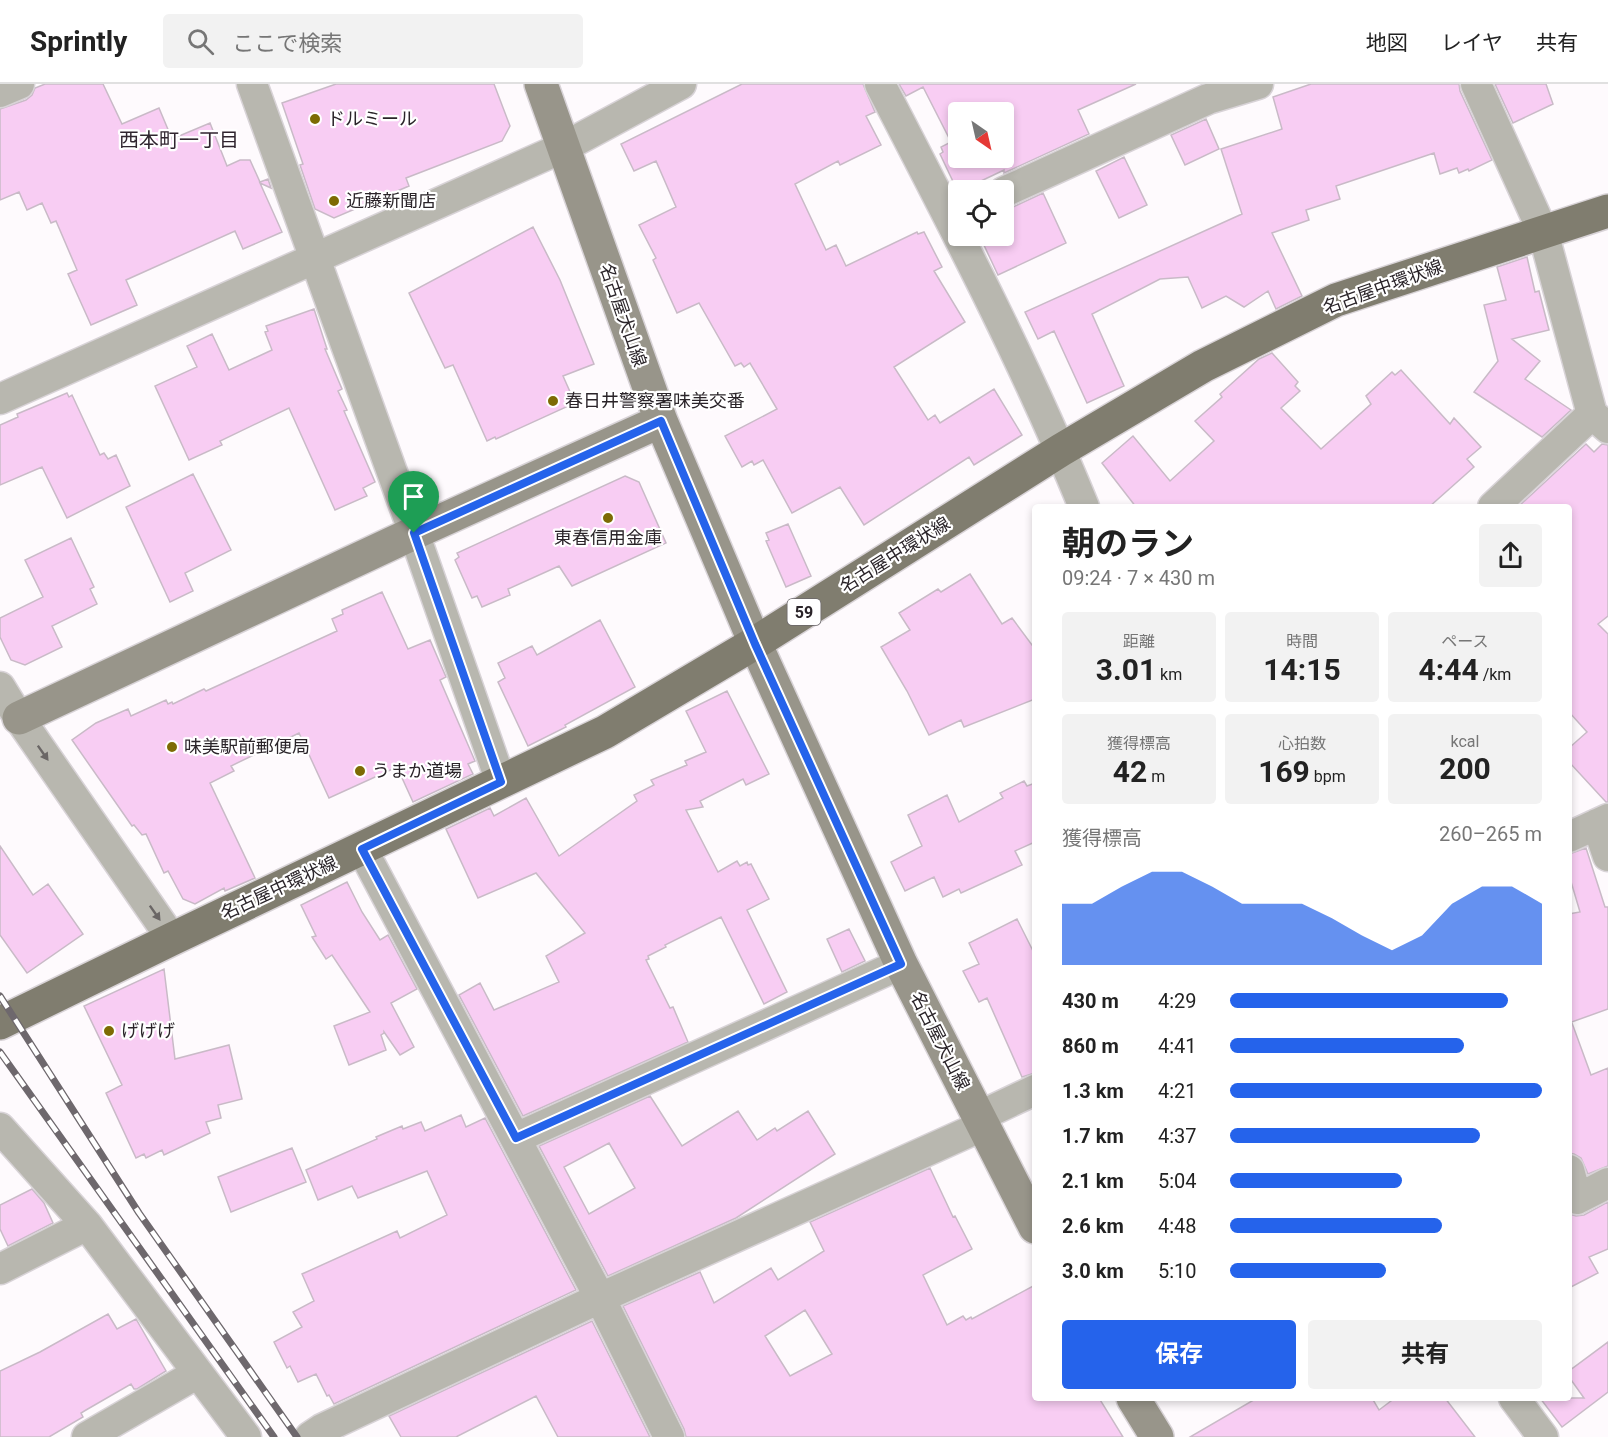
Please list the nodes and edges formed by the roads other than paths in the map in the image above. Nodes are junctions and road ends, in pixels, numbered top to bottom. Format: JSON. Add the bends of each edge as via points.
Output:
{"nodes":[{"id":1,"x":19,"y":84,"type":"edge"},
{"id":2,"x":252,"y":84,"type":"edge"},
{"id":3,"x":541,"y":84,"type":"edge"},
{"id":4,"x":681,"y":84,"type":"edge"},
{"id":5,"x":880,"y":84,"type":"edge"},
{"id":6,"x":1257,"y":84,"type":"edge"},
{"id":7,"x":1476,"y":84,"type":"edge"},
{"id":8,"x":0,"y":93,"type":"edge"},
{"id":9,"x":564,"y":147,"type":"junction"},
{"id":10,"x":1014,"y":187,"type":"edge"},
{"id":11,"x":948,"y":204,"type":"edge"},
{"id":12,"x":1608,"y":212,"type":"edge"},
{"id":13,"x":1543,"y":232,"type":"junction"},
{"id":14,"x":968,"y":246,"type":"edge"},
{"id":15,"x":314,"y":257,"type":"junction"},
{"id":16,"x":0,"y":399,"type":"edge"},
{"id":17,"x":661,"y":421,"type":"junction"},
{"id":18,"x":1600,"y":421,"type":"edge"},
{"id":19,"x":1061,"y":450,"type":"junction"},
{"id":20,"x":1083,"y":504,"type":"edge"},
{"id":21,"x":1497,"y":504,"type":"edge"},
{"id":22,"x":414,"y":533,"type":"junction"},
{"id":23,"x":755,"y":644,"type":"junction"},
{"id":24,"x":0,"y":687,"type":"edge"},
{"id":25,"x":19,"y":718,"type":"junction"},
{"id":26,"x":501,"y":782,"type":"junction"},
{"id":27,"x":1603,"y":821,"type":"edge"},
{"id":28,"x":1572,"y":836,"type":"edge"},
{"id":29,"x":362,"y":849,"type":"junction"},
{"id":30,"x":1608,"y":856,"type":"edge"},
{"id":31,"x":172,"y":939,"type":"junction"},
{"id":32,"x":901,"y":964,"type":"junction"},
{"id":33,"x":0,"y":1023,"type":"edge"},
{"id":34,"x":1032,"y":1092,"type":"edge"},
{"id":35,"x":980,"y":1122,"type":"junction"},
{"id":36,"x":0,"y":1128,"type":"edge"},
{"id":37,"x":516,"y":1138,"type":"junction"},
{"id":38,"x":1572,"y":1180,"type":"edge"},
{"id":39,"x":1608,"y":1183,"type":"edge"},
{"id":40,"x":1032,"y":1221,"type":"edge"},
{"id":41,"x":87,"y":1225,"type":"junction"},
{"id":42,"x":0,"y":1269,"type":"edge"},
{"id":43,"x":600,"y":1298,"type":"junction"},
{"id":44,"x":198,"y":1373,"type":"junction"},
{"id":45,"x":1134,"y":1401,"type":"edge"},
{"id":46,"x":1516,"y":1401,"type":"edge"},
{"id":47,"x":87,"y":1437,"type":"edge"},
{"id":48,"x":246,"y":1437,"type":"edge"},
{"id":49,"x":310,"y":1437,"type":"edge"},
{"id":50,"x":669,"y":1437,"type":"edge"},
{"id":51,"x":1157,"y":1437,"type":"edge"},
{"id":52,"x":1543,"y":1437,"type":"edge"}],
"edges":[{"from":1,"to":8,"type":"street"},
{"from":2,"to":15,"type":"street"},
{"from":3,"to":9,"type":"main road","name":"名古屋犬山線"},
{"from":4,"to":9,"type":"street"},
{"from":5,"to":11,"type":"street"},
{"from":6,"to":10,"type":"street","via":[[1208,99]]},
{"from":7,"to":13,"type":"street"},
{"from":9,"to":15,"type":"street"},
{"from":9,"to":17,"type":"main road","name":"名古屋犬山線"},
{"from":12,"to":13,"type":"main road","name":"名古屋中環状線","number":"59"},
{"from":13,"to":18,"type":"street"},
{"from":13,"to":19,"type":"main road","name":"名古屋中環状線","number":"59","via":[[1336,300],[1203,366]]},
{"from":14,"to":19,"type":"street"},
{"from":15,"to":16,"type":"street"},
{"from":15,"to":22,"type":"street"},
{"from":17,"to":22,"type":"main road"},
{"from":17,"to":23,"type":"main road","name":"名古屋犬山線"},
{"from":18,"to":21,"type":"street"},
{"from":19,"to":20,"type":"street"},
{"from":19,"to":23,"type":"main road","name":"名古屋中環状線","number":"59"},
{"from":22,"to":25,"type":"main road"},
{"from":22,"to":26,"type":"street"},
{"from":23,"to":26,"type":"main road","name":"名古屋中環状線","number":"59","via":[[605,732]]},
{"from":23,"to":32,"type":"main road","name":"名古屋犬山線"},
{"from":24,"to":25,"type":"street"},
{"from":25,"to":31,"type":"street","one_way":true},
{"from":26,"to":29,"type":"main road","name":"名古屋中環状線","number":"59"},
{"from":27,"to":28,"type":"street"},
{"from":27,"to":30,"type":"street"},
{"from":29,"to":31,"type":"main road","name":"名古屋中環状線","number":"59"},
{"from":29,"to":37,"type":"street"},
{"from":31,"to":33,"type":"main road","name":"名古屋中環状線","number":"59"},
{"from":32,"to":35,"type":"main road","name":"名古屋犬山線"},
{"from":32,"to":37,"type":"street"},
{"from":34,"to":35,"type":"street"},
{"from":35,"to":40,"type":"main road","name":"名古屋犬山線"},
{"from":35,"to":43,"type":"street"},
{"from":36,"to":41,"type":"street"},
{"from":37,"to":43,"type":"street"},
{"from":38,"to":39,"type":"street","via":[[1577,1198]]},
{"from":41,"to":42,"type":"street"},
{"from":41,"to":44,"type":"street"},
{"from":43,"to":49,"type":"street"},
{"from":43,"to":50,"type":"street"},
{"from":44,"to":47,"type":"street"},
{"from":44,"to":48,"type":"street"},
{"from":45,"to":51,"type":"main road"},
{"from":46,"to":52,"type":"street"}]}
